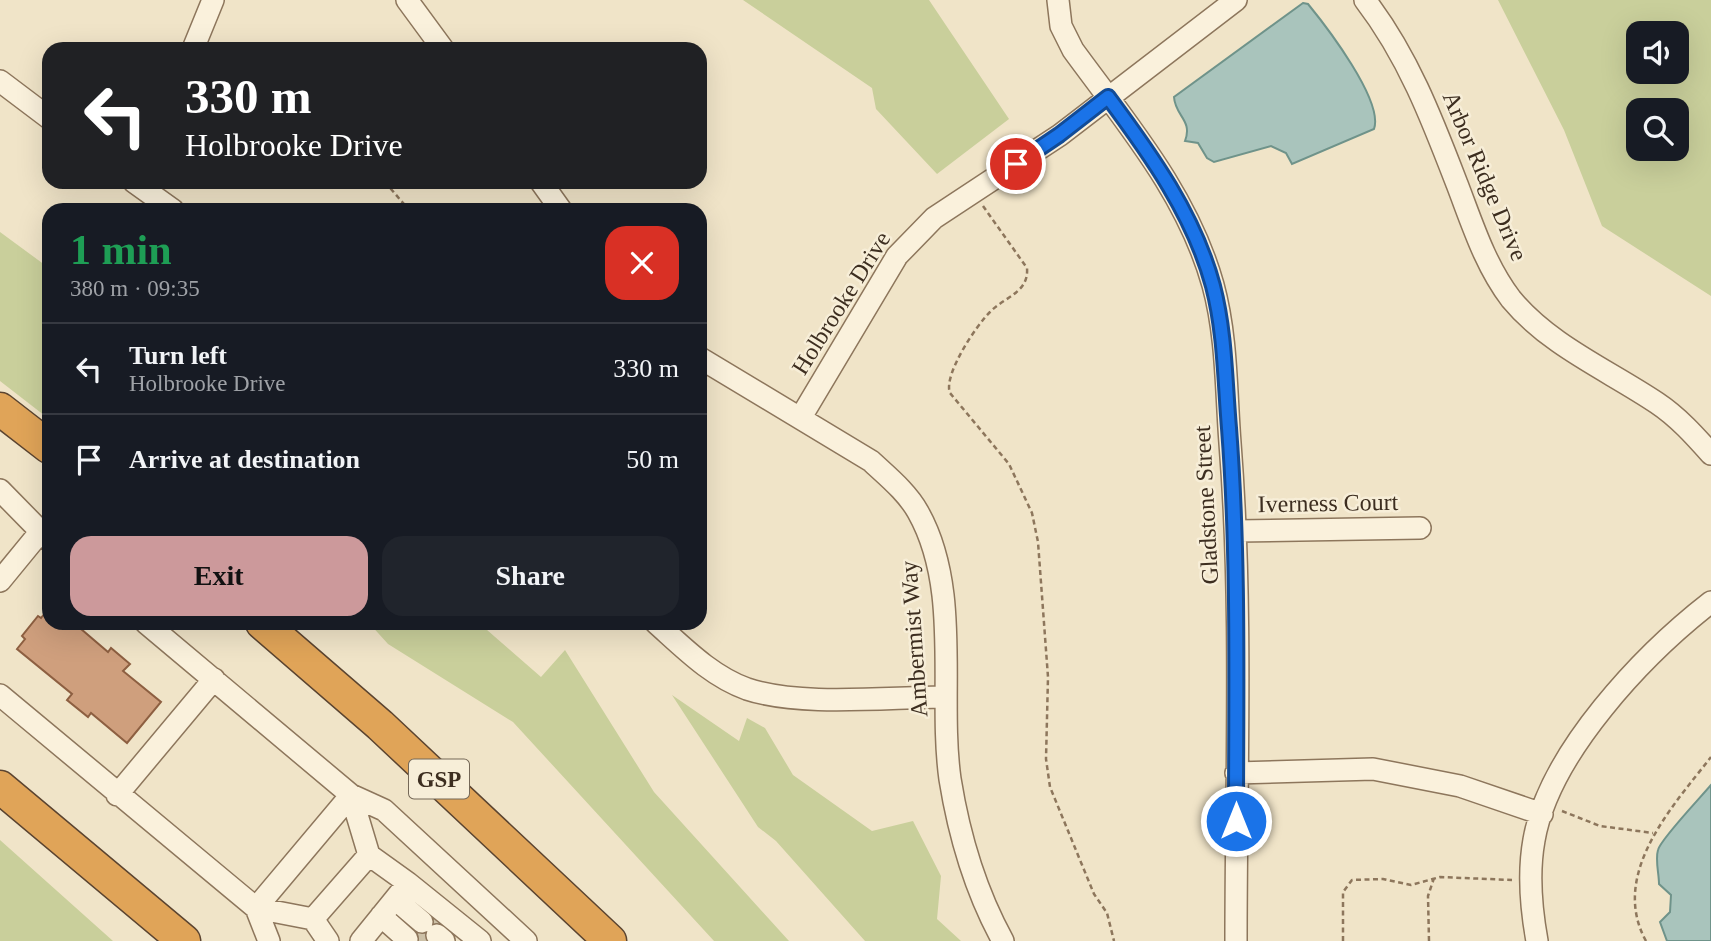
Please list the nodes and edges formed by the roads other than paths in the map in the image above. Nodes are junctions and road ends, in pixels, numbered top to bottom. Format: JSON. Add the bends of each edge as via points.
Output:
{"nodes":[{"id":1,"x":213,"y":0,"type":"edge"},
{"id":2,"x":407,"y":0,"type":"edge"},
{"id":3,"x":1058,"y":0,"type":"edge"},
{"id":4,"x":1236,"y":0,"type":"edge"},
{"id":5,"x":1365,"y":0,"type":"edge"},
{"id":6,"x":196,"y":42,"type":"edge"},
{"id":7,"x":438,"y":42,"type":"edge"},
{"id":8,"x":0,"y":81,"type":"edge"},
{"id":9,"x":1108,"y":97,"type":"junction"},
{"id":10,"x":42,"y":113,"type":"edge"},
{"id":11,"x":144,"y":189,"type":"edge"},
{"id":12,"x":163,"y":203,"type":"edge"},
{"id":13,"x":707,"y":362,"type":"edge"},
{"id":14,"x":0,"y":408,"type":"edge"},
{"id":15,"x":801,"y":417,"type":"junction"},
{"id":16,"x":42,"y":441,"type":"edge"},
{"id":17,"x":1711,"y":454,"type":"edge"},
{"id":18,"x":1,"y":498,"type":"edge"},
{"id":19,"x":1420,"y":528,"type":"dead end"},
{"id":20,"x":1237,"y":531,"type":"junction"},
{"id":21,"x":41,"y":536,"type":"edge"},
{"id":22,"x":0,"y":581,"type":"edge"},
{"id":23,"x":1711,"y":603,"type":"edge"},
{"id":24,"x":154,"y":630,"type":"edge"},
{"id":25,"x":270,"y":630,"type":"edge"},
{"id":26,"x":664,"y":630,"type":"edge"},
{"id":27,"x":214,"y":679,"type":"junction"},
{"id":28,"x":0,"y":695,"type":"edge"},
{"id":29,"x":946,"y":697,"type":"junction"},
{"id":30,"x":1236,"y":772,"type":"junction"},
{"id":31,"x":0,"y":788,"type":"edge"},
{"id":32,"x":117,"y":795,"type":"junction"},
{"id":33,"x":351,"y":795,"type":"junction"},
{"id":34,"x":1544,"y":810,"type":"junction"},
{"id":35,"x":369,"y":856,"type":"junction"},
{"id":36,"x":256,"y":908,"type":"junction"},
{"id":37,"x":313,"y":919,"type":"junction"},
{"id":38,"x":404,"y":924,"type":"edge"},
{"id":39,"x":184,"y":941,"type":"edge"},
{"id":40,"x":270,"y":941,"type":"edge"},
{"id":41,"x":328,"y":941,"type":"edge"},
{"id":42,"x":480,"y":941,"type":"edge"},
{"id":43,"x":526,"y":941,"type":"edge"},
{"id":44,"x":610,"y":941,"type":"edge"},
{"id":45,"x":1003,"y":941,"type":"edge"},
{"id":46,"x":1236,"y":941,"type":"edge"},
{"id":47,"x":1537,"y":941,"type":"edge"}],
"edges":[{"from":1,"to":6,"type":"street"},
{"from":2,"to":7,"type":"street"},
{"from":3,"to":9,"type":"street","via":[[1061,26],[1073,50]]},
{"from":4,"to":9,"type":"street","name":"Holbrooke Drive"},
{"from":5,"to":17,"type":"street","name":"Arbor Ridge Drive","via":[[1389,31],[1413,75],[1484,255],[1511,298],[1544,332],[1660,405]]},
{"from":8,"to":10,"type":"street"},
{"from":9,"to":15,"type":"street","name":"Holbrooke Drive","via":[[934,218],[897,256]]},
{"from":9,"to":20,"type":"street","name":"Gladstone Street","via":[[1171,186],[1213,285],[1222,336]]},
{"from":11,"to":12,"type":"street"},
{"from":13,"to":15,"type":"street","name":"Ambermist Way"},
{"from":14,"to":16,"type":"highway"},
{"from":15,"to":29,"type":"street","name":"Ambermist Way","via":[[871,461],[917,510],[941,571]]},
{"from":18,"to":21,"type":"street"},
{"from":19,"to":20,"type":"street","name":"Iverness Court"},
{"from":20,"to":30,"type":"street","name":"Gladstone Street"},
{"from":21,"to":22,"type":"street"},
{"from":23,"to":34,"type":"street","via":[[1659,644],[1623,685],[1560,773]]},
{"from":24,"to":27,"type":"street"},
{"from":25,"to":44,"type":"highway","number":"GSP","via":[[427,768]]},
{"from":26,"to":29,"type":"street","via":[[704,666],[747,688],[800,698]]},
{"from":27,"to":32,"type":"street"},
{"from":27,"to":33,"type":"street"},
{"from":28,"to":32,"type":"street"},
{"from":29,"to":45,"type":"street","name":"Ambermist Way","via":[[950,778],[961,831],[974,875]]},
{"from":30,"to":34,"type":"street","via":[[1373,769],[1460,786]]},
{"from":30,"to":46,"type":"street","name":"Gladstone Street"},
{"from":31,"to":39,"type":"highway"},
{"from":32,"to":36,"type":"street"},
{"from":33,"to":35,"type":"street"},
{"from":33,"to":36,"type":"street"},
{"from":33,"to":43,"type":"street","via":[[384,810]]},
{"from":34,"to":47,"type":"street","via":[[1534,838],[1531,882]]},
{"from":35,"to":37,"type":"street"},
{"from":35,"to":38,"type":"street"},
{"from":36,"to":37,"type":"street"},
{"from":36,"to":40,"type":"street"},
{"from":37,"to":41,"type":"street"},
{"from":38,"to":42,"type":"street"}]}
